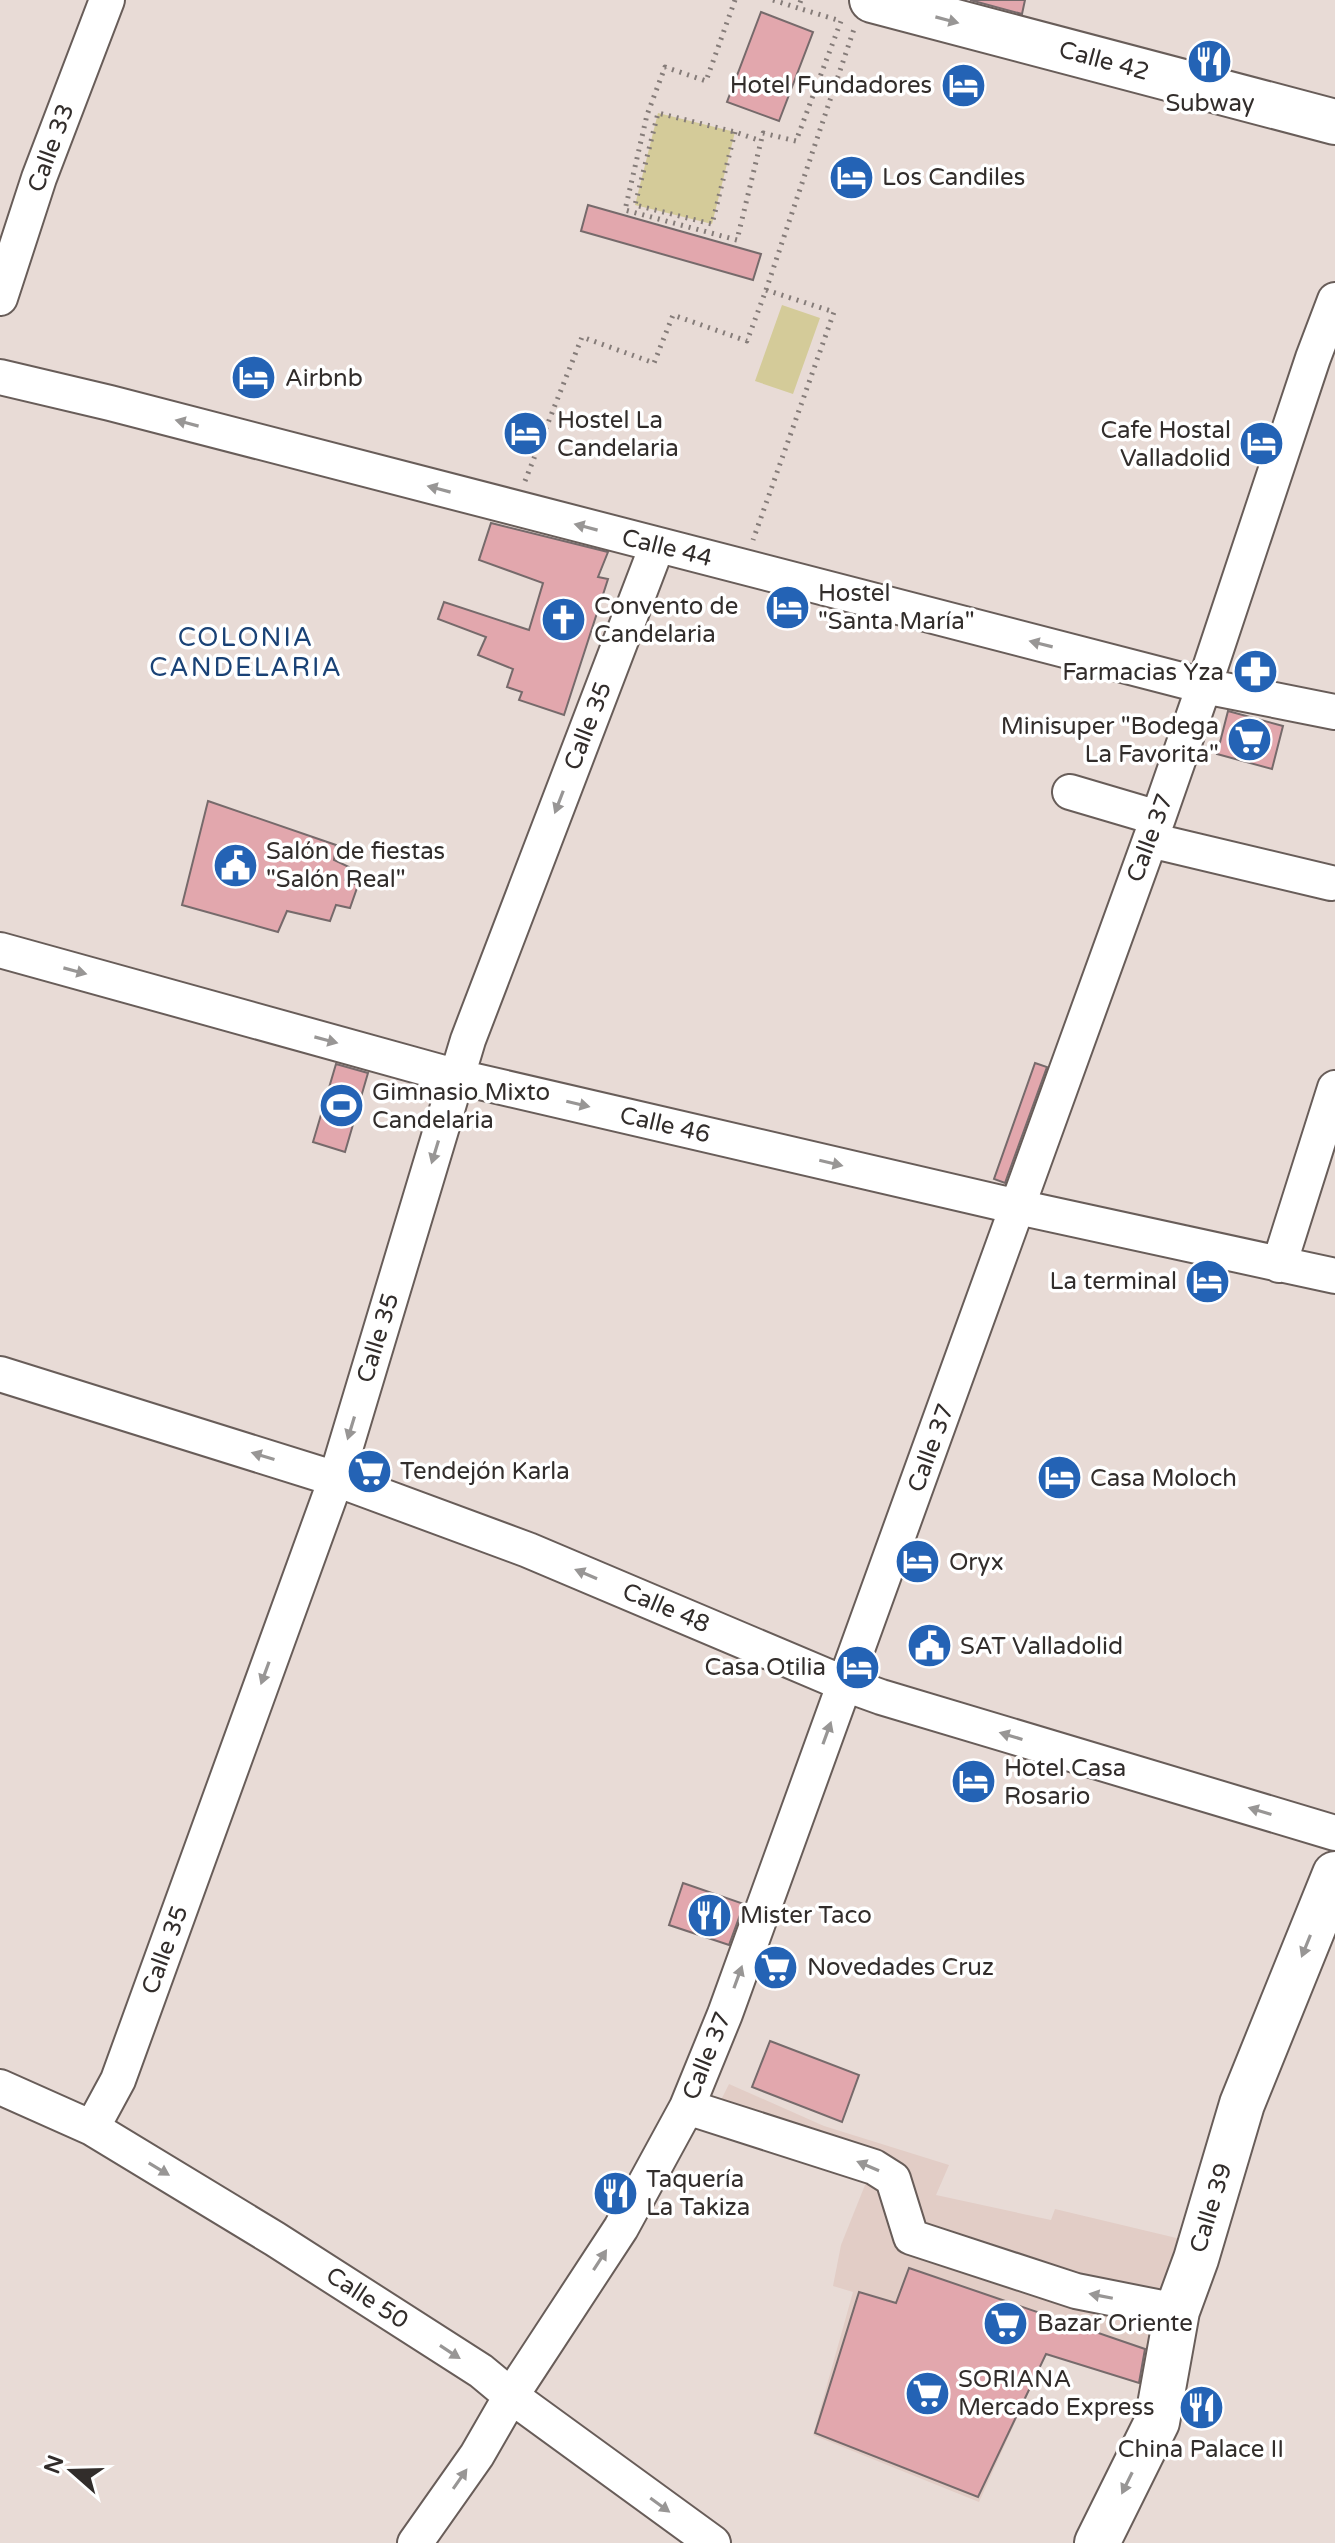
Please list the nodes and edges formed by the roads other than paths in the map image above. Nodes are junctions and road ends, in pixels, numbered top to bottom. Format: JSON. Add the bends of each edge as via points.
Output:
{"nodes":[{"id":1,"x":107,"y":0,"type":"edge"},
{"id":2,"x":863,"y":13,"type":"edge"},
{"id":3,"x":1335,"y":122,"type":"edge"},
{"id":4,"x":0,"y":298,"type":"edge"},
{"id":5,"x":1335,"y":300,"type":"edge"},
{"id":6,"x":1324,"y":361,"type":"edge"},
{"id":7,"x":0,"y":377,"type":"edge"},
{"id":8,"x":657,"y":546,"type":"junction"},
{"id":9,"x":1204,"y":686,"type":"junction"},
{"id":10,"x":1335,"y":712,"type":"edge"},
{"id":11,"x":1070,"y":792,"type":"dead end"},
{"id":12,"x":1154,"y":829,"type":"junction"},
{"id":13,"x":1331,"y":883,"type":"dead end"},
{"id":14,"x":0,"y":950,"type":"edge"},
{"id":15,"x":458,"y":1077,"type":"junction"},
{"id":16,"x":1335,"y":1088,"type":"edge"},
{"id":17,"x":1018,"y":1207,"type":"junction"},
{"id":18,"x":1279,"y":1265,"type":"junction"},
{"id":19,"x":1335,"y":1276,"type":"edge"},
{"id":20,"x":0,"y":1374,"type":"edge"},
{"id":21,"x":336,"y":1479,"type":"junction"},
{"id":22,"x":845,"y":1684,"type":"junction"},
{"id":23,"x":1335,"y":1833,"type":"edge"},
{"id":24,"x":1335,"y":1874,"type":"edge"},
{"id":25,"x":0,"y":2087,"type":"edge"},
{"id":26,"x":687,"y":2107,"type":"junction"},
{"id":27,"x":92,"y":2128,"type":"junction"},
{"id":28,"x":1177,"y":2311,"type":"junction"},
{"id":29,"x":511,"y":2396,"type":"junction"},
{"id":30,"x":415,"y":2543,"type":"edge"},
{"id":31,"x":713,"y":2543,"type":"edge"},
{"id":32,"x":1097,"y":2543,"type":"edge"}],
"edges":[{"from":1,"to":4,"type":"street","name":"Calle 33"},
{"from":2,"to":3,"type":"main road","name":"Calle 42","one_way":true},
{"from":5,"to":6,"type":"street","name":"Calle 37"},
{"from":6,"to":9,"type":"street","name":"Calle 37"},
{"from":8,"to":7,"type":"street","name":"Calle 44","one_way":true},
{"from":9,"to":8,"type":"street","name":"Calle 44","one_way":true},
{"from":8,"to":15,"type":"street","name":"Calle 35","one_way":true},
{"from":9,"to":10,"type":"street","name":"Calle 44"},
{"from":9,"to":12,"type":"street","name":"Calle 37"},
{"from":11,"to":12,"type":"street"},
{"from":12,"to":13,"type":"street"},
{"from":12,"to":17,"type":"street","name":"Calle 37"},
{"from":14,"to":15,"type":"street","name":"Calle 46","one_way":true},
{"from":15,"to":17,"type":"street","name":"Calle 46","one_way":true},
{"from":15,"to":21,"type":"street","name":"Calle 35","one_way":true},
{"from":16,"to":18,"type":"street"},
{"from":17,"to":18,"type":"street","name":"Calle 46"},
{"from":17,"to":22,"type":"street","name":"Calle 37"},
{"from":18,"to":19,"type":"street","name":"Calle 46"},
{"from":21,"to":20,"type":"street","name":"Calle 48","one_way":true},
{"from":22,"to":21,"type":"street","name":"Calle 48","one_way":true,"via":[[528,1550]]},
{"from":21,"to":27,"type":"street","name":"Calle 35","one_way":true,"via":[[118,2080]]},
{"from":23,"to":22,"type":"street","name":"Calle 48","one_way":true},
{"from":26,"to":22,"type":"street","name":"Calle 37","one_way":true},
{"from":24,"to":28,"type":"main road","name":"Calle 39","one_way":true,"via":[[1242,2104]]},
{"from":25,"to":27,"type":"street","name":"Calle 50"},
{"from":28,"to":26,"type":"street","one_way":true,"via":[[1076,2291],[911,2237],[893,2179],[874,2167]]},
{"from":29,"to":26,"type":"street","name":"Calle 37","one_way":true,"via":[[621,2228]]},
{"from":27,"to":29,"type":"street","name":"Calle 50","one_way":true,"via":[[443,2346]]},
{"from":28,"to":32,"type":"main road","name":"Calle 39","one_way":true,"via":[[1157,2422]]},
{"from":30,"to":29,"type":"street","name":"Calle 37","one_way":true},
{"from":29,"to":31,"type":"street","name":"Calle 50","one_way":true}]}
